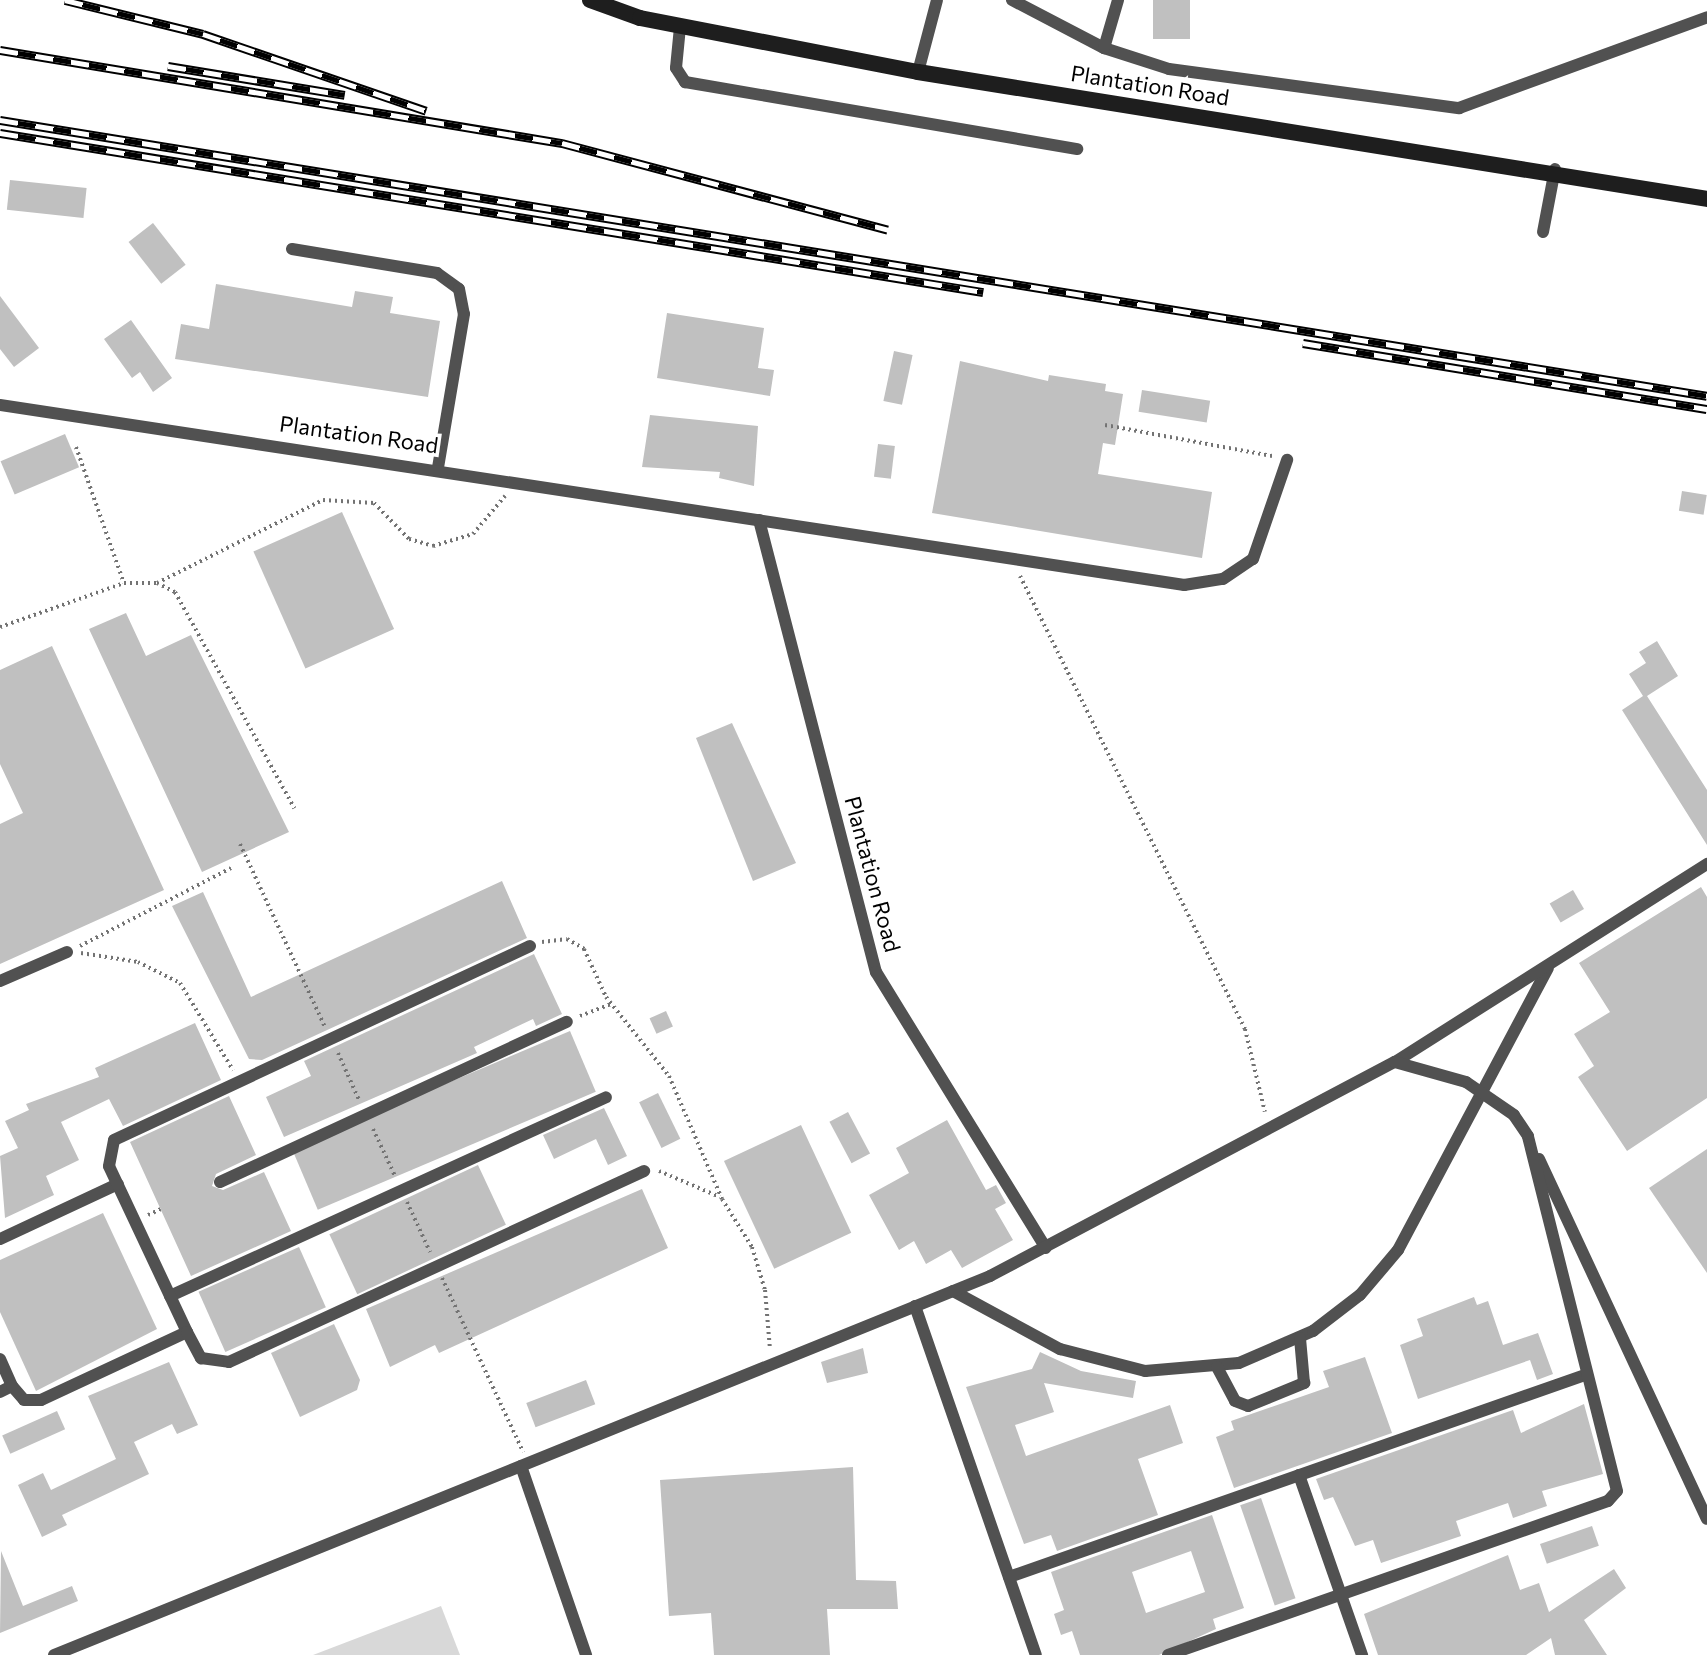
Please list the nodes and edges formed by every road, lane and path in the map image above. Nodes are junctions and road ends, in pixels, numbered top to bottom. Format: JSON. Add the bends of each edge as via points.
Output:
{"nodes":[{"id":1,"x":590,"y":0,"type":"edge"},
{"id":2,"x":937,"y":0,"type":"edge"},
{"id":3,"x":1012,"y":0,"type":"edge"},
{"id":4,"x":1118,"y":0,"type":"edge"},
{"id":5,"x":1707,"y":17,"type":"edge"},
{"id":6,"x":680,"y":27,"type":"junction"},
{"id":7,"x":1104,"y":48,"type":"junction"},
{"id":8,"x":918,"y":72,"type":"junction"},
{"id":9,"x":1077,"y":149,"type":"dead end"},
{"id":10,"x":1555,"y":169,"type":"junction"},
{"id":11,"x":1707,"y":199,"type":"edge"},
{"id":12,"x":1543,"y":232,"type":"dead end"},
{"id":13,"x":292,"y":249,"type":"dead end"},
{"id":14,"x":0,"y":405,"type":"edge"},
{"id":15,"x":1105,"y":425,"type":"dead end"},
{"id":16,"x":76,"y":447,"type":"dead end"},
{"id":17,"x":1287,"y":460,"type":"joint"},
{"id":18,"x":438,"y":467,"type":"junction"},
{"id":19,"x":512,"y":479,"type":"junction"},
{"id":20,"x":759,"y":520,"type":"junction"},
{"id":21,"x":1012,"y":559,"type":"junction"},
{"id":22,"x":124,"y":583,"type":"junction"},
{"id":23,"x":157,"y":583,"type":"junction"},
{"id":24,"x":0,"y":627,"type":"edge"},
{"id":25,"x":294,"y":808,"type":"dead end"},
{"id":26,"x":240,"y":844,"type":"dead end"},
{"id":27,"x":1707,"y":864,"type":"edge"},
{"id":28,"x":231,"y":868,"type":"dead end"},
{"id":29,"x":530,"y":946,"type":"joint"},
{"id":30,"x":67,"y":952,"type":"junction"},
{"id":31,"x":1548,"y":968,"type":"junction"},
{"id":32,"x":0,"y":981,"type":"edge"},
{"id":33,"x":611,"y":1004,"type":"junction"},
{"id":34,"x":567,"y":1022,"type":"joint"},
{"id":35,"x":331,"y":1038,"type":"junction"},
{"id":36,"x":1395,"y":1062,"type":"junction"},
{"id":37,"x":238,"y":1081,"type":"junction"},
{"id":38,"x":1483,"y":1093,"type":"junction"},
{"id":39,"x":606,"y":1097,"type":"dead end"},
{"id":40,"x":366,"y":1115,"type":"junction"},
{"id":41,"x":1267,"y":1135,"type":"junction"},
{"id":42,"x":1528,"y":1136,"type":"junction"},
{"id":43,"x":644,"y":1171,"type":"joint"},
{"id":44,"x":220,"y":1182,"type":"dead end"},
{"id":45,"x":118,"y":1184,"type":"junction"},
{"id":46,"x":401,"y":1190,"type":"junction"},
{"id":47,"x":722,"y":1199,"type":"junction"},
{"id":48,"x":0,"y":1239,"type":"edge"},
{"id":49,"x":1046,"y":1248,"type":"junction"},
{"id":50,"x":437,"y":1267,"type":"junction"},
{"id":51,"x":953,"y":1291,"type":"junction"},
{"id":52,"x":170,"y":1296,"type":"junction"},
{"id":53,"x":915,"y":1306,"type":"junction"},
{"id":54,"x":187,"y":1332,"type":"junction"},
{"id":55,"x":1300,"y":1338,"type":"junction"},
{"id":56,"x":0,"y":1359,"type":"edge"},
{"id":57,"x":771,"y":1365,"type":"junction"},
{"id":58,"x":1217,"y":1367,"type":"junction"},
{"id":59,"x":1585,"y":1375,"type":"junction"},
{"id":60,"x":6,"y":1389,"type":"edge"},
{"id":61,"x":525,"y":1464,"type":"junction"},
{"id":62,"x":1299,"y":1475,"type":"junction"},
{"id":63,"x":1707,"y":1519,"type":"edge"},
{"id":64,"x":1009,"y":1577,"type":"junction"},
{"id":65,"x":1341,"y":1594,"type":"junction"},
{"id":66,"x":54,"y":1655,"type":"edge"},
{"id":67,"x":586,"y":1655,"type":"edge"},
{"id":68,"x":1036,"y":1655,"type":"edge"},
{"id":69,"x":1168,"y":1655,"type":"edge"},
{"id":70,"x":1362,"y":1655,"type":"edge"}],
"edges":[{"from":1,"to":6,"type":"street","name":"Plantation Road"},
{"from":2,"to":8,"type":"lane"},
{"from":3,"to":7,"type":"lane"},
{"from":4,"to":7,"type":"lane"},
{"from":5,"to":7,"type":"lane","via":[[1459,108],[1169,69]]},
{"from":6,"to":8,"type":"street","name":"Plantation Road"},
{"from":6,"to":9,"type":"lane","via":[[676,68],[685,82]]},
{"from":8,"to":10,"type":"street","name":"Plantation Road"},
{"from":10,"to":11,"type":"street","name":"Plantation Road"},
{"from":10,"to":12,"type":"lane"},
{"from":13,"to":18,"type":"lane","via":[[437,273],[459,289],[464,314]]},
{"from":14,"to":18,"type":"lane","name":"Plantation Road"},
{"from":15,"to":17,"type":"path"},
{"from":16,"to":22,"type":"path"},
{"from":17,"to":21,"type":"lane","name":"Plantation Road","via":[[1264,543],[1246,566],[1223,579],[1184,585]]},
{"from":18,"to":19,"type":"lane","name":"Plantation Road"},
{"from":19,"to":20,"type":"lane","name":"Plantation Road"},
{"from":19,"to":23,"type":"path","via":[[485,523],[442,545],[409,539],[374,503],[334,498]]},
{"from":20,"to":21,"type":"lane","name":"Plantation Road"},
{"from":20,"to":49,"type":"lane","name":"Plantation Road","via":[[876,972]]},
{"from":21,"to":41,"type":"path","via":[[1245,1029]]},
{"from":22,"to":23,"type":"path"},
{"from":22,"to":24,"type":"path"},
{"from":23,"to":25,"type":"path","via":[[189,607]]},
{"from":26,"to":35,"type":"path"},
{"from":27,"to":31,"type":"lane"},
{"from":28,"to":30,"type":"path"},
{"from":29,"to":33,"type":"path","via":[[567,939],[584,949]]},
{"from":29,"to":35,"type":"lane"},
{"from":30,"to":32,"type":"lane"},
{"from":30,"to":37,"type":"path","via":[[116,955],[180,983]]},
{"from":31,"to":36,"type":"lane"},
{"from":31,"to":38,"type":"lane"},
{"from":33,"to":34,"type":"path"},
{"from":33,"to":47,"type":"path","via":[[669,1076]]},
{"from":34,"to":40,"type":"lane"},
{"from":35,"to":37,"type":"lane"},
{"from":35,"to":40,"type":"path"},
{"from":36,"to":38,"type":"lane"},
{"from":36,"to":41,"type":"lane"},
{"from":37,"to":45,"type":"lane","via":[[114,1140],[108,1162]]},
{"from":38,"to":42,"type":"lane"},
{"from":38,"to":55,"type":"lane","via":[[1398,1250],[1360,1295]]},
{"from":39,"to":46,"type":"lane"},
{"from":40,"to":44,"type":"lane"},
{"from":40,"to":46,"type":"path"},
{"from":41,"to":49,"type":"lane"},
{"from":42,"to":59,"type":"lane"},
{"from":42,"to":63,"type":"lane"},
{"from":43,"to":47,"type":"path","via":[[680,1175]]},
{"from":43,"to":50,"type":"lane"},
{"from":45,"to":48,"type":"lane"},
{"from":45,"to":52,"type":"lane"},
{"from":46,"to":50,"type":"path"},
{"from":46,"to":52,"type":"lane"},
{"from":47,"to":57,"type":"path","via":[[752,1247],[765,1290]]},
{"from":49,"to":51,"type":"lane"},
{"from":50,"to":54,"type":"lane","via":[[222,1365],[201,1358]]},
{"from":50,"to":61,"type":"path"},
{"from":51,"to":53,"type":"lane"},
{"from":51,"to":58,"type":"lane","via":[[989,1317],[1087,1359],[1145,1371]]},
{"from":52,"to":54,"type":"lane"},
{"from":53,"to":57,"type":"lane"},
{"from":53,"to":64,"type":"lane"},
{"from":54,"to":60,"type":"lane","via":[[41,1400],[24,1400]]},
{"from":55,"to":58,"type":"lane"},
{"from":55,"to":58,"type":"lane","via":[[1304,1383],[1248,1406],[1235,1401]]},
{"from":56,"to":60,"type":"lane"},
{"from":57,"to":61,"type":"lane"},
{"from":59,"to":62,"type":"lane"},
{"from":59,"to":65,"type":"lane","via":[[1617,1486],[1611,1499]]},
{"from":61,"to":66,"type":"lane"},
{"from":61,"to":67,"type":"lane"},
{"from":62,"to":64,"type":"lane"},
{"from":62,"to":65,"type":"lane"},
{"from":64,"to":68,"type":"lane"},
{"from":65,"to":69,"type":"lane"},
{"from":65,"to":70,"type":"lane"}]}
